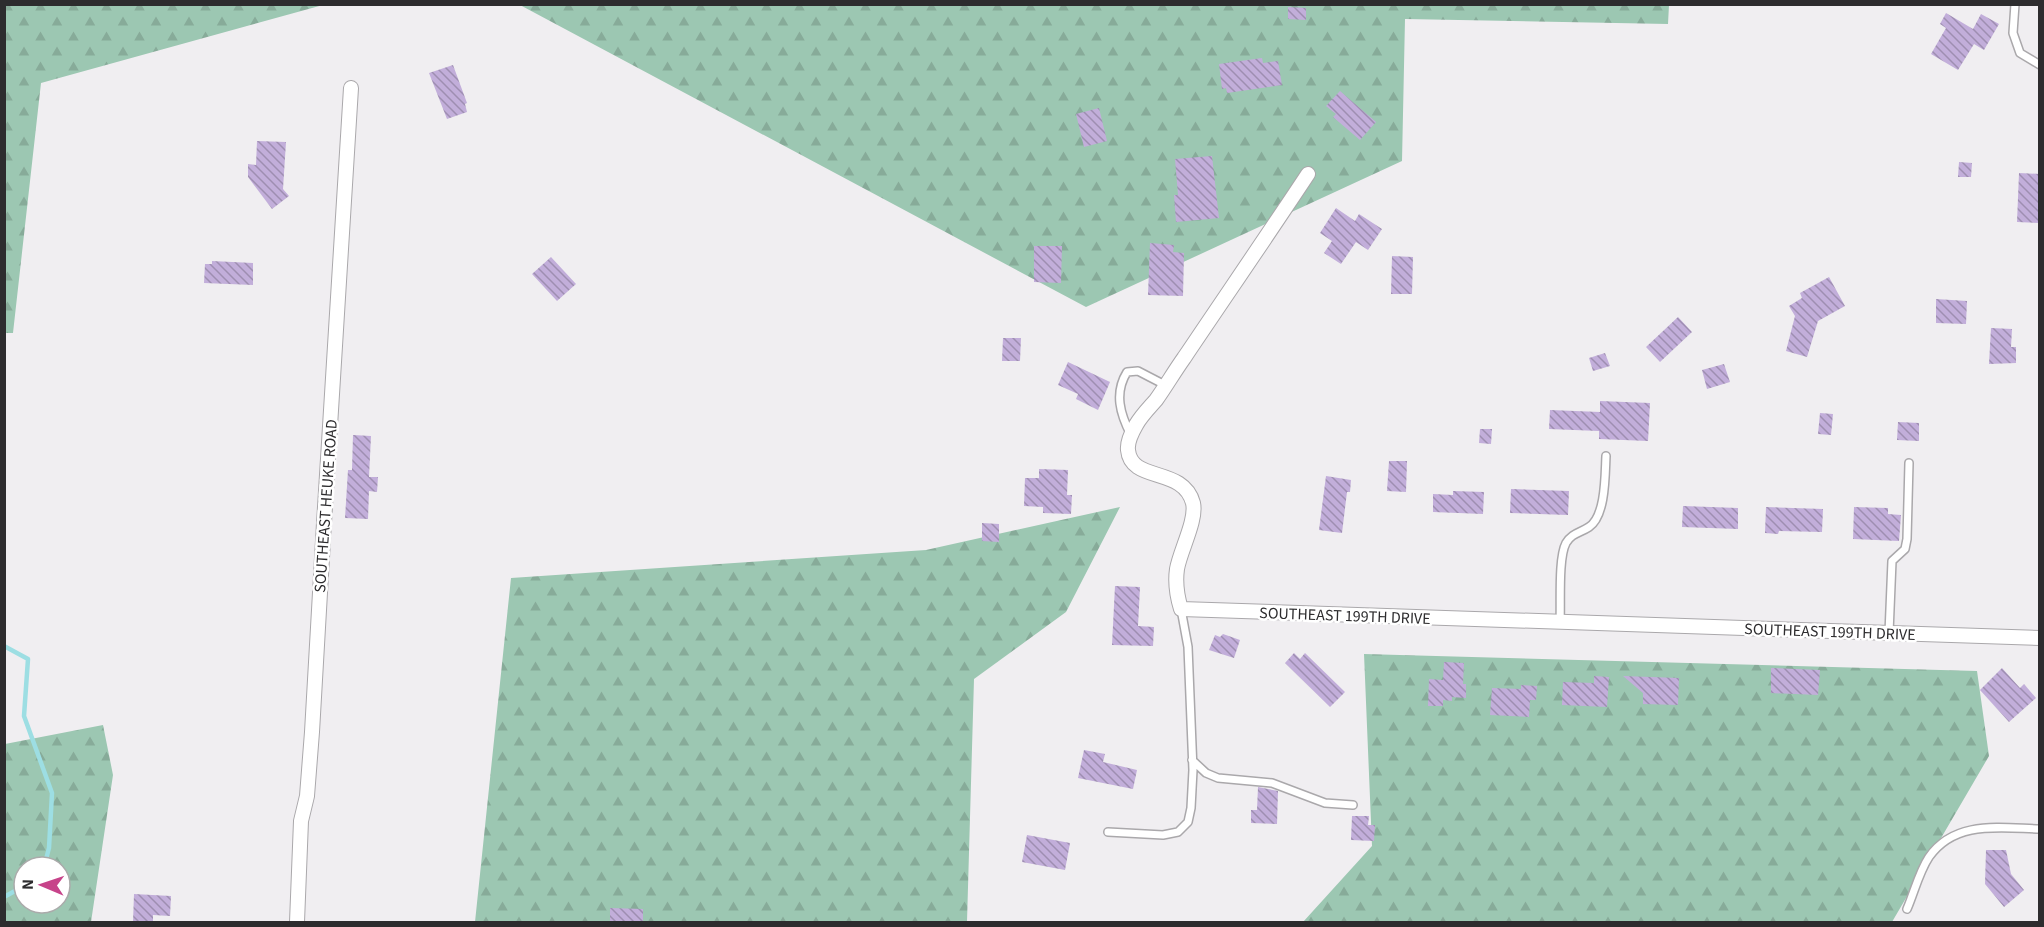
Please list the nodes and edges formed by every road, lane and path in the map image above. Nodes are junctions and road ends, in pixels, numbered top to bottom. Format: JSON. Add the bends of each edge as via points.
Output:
{"nodes":[{"id":1,"x":2014,"y":4,"type":"edge"},
{"id":2,"x":2040,"y":65,"type":"edge"},
{"id":3,"x":351,"y":88,"type":"dead end"},
{"id":4,"x":1308,"y":174,"type":"dead end"},
{"id":5,"x":1166,"y":385,"type":"junction"},
{"id":6,"x":1131,"y":435,"type":"junction"},
{"id":7,"x":1606,"y":456,"type":"dead end"},
{"id":8,"x":1909,"y":463,"type":"dead end"},
{"id":9,"x":1181,"y":609,"type":"junction"},
{"id":10,"x":1560,"y":622,"type":"junction"},
{"id":11,"x":1888,"y":633,"type":"junction"},
{"id":12,"x":2040,"y":638,"type":"edge"},
{"id":13,"x":1192,"y":760,"type":"junction"},
{"id":14,"x":1353,"y":805,"type":"dead end"},
{"id":15,"x":2040,"y":829,"type":"edge"},
{"id":16,"x":1108,"y":832,"type":"dead end"},
{"id":17,"x":1907,"y":909,"type":"dead end"},
{"id":18,"x":297,"y":922,"type":"edge"}],
"edges":[{"from":1,"to":2,"type":"lane","via":[[2013,33],[2020,53]]},
{"from":3,"to":18,"type":"street","name":"SOUTHEAST HEUKE ROAD"},
{"from":4,"to":5,"type":"street"},
{"from":5,"to":6,"type":"street"},
{"from":5,"to":6,"type":"lane","via":[[1138,371],[1127,372],[1120,384],[1120,404]]},
{"from":6,"to":9,"type":"street","via":[[1127,448],[1131,462],[1144,471],[1178,482],[1189,493],[1194,506],[1177,569]]},
{"from":7,"to":10,"type":"lane","via":[[1604,489],[1594,522],[1573,534],[1562,553]]},
{"from":8,"to":11,"type":"lane","via":[[1907,539],[1905,549],[1892,561]]},
{"from":9,"to":10,"type":"street","name":"SOUTHEAST 199TH DRIVE"},
{"from":9,"to":13,"type":"lane","via":[[1188,647]]},
{"from":10,"to":11,"type":"street","name":"SOUTHEAST 199TH DRIVE"},
{"from":11,"to":12,"type":"street","name":"SOUTHEAST 199TH DRIVE"},
{"from":13,"to":14,"type":"lane","via":[[1218,778],[1272,783],[1325,803]]},
{"from":13,"to":16,"type":"lane","via":[[1191,808],[1188,822],[1178,832]]},
{"from":15,"to":17,"type":"lane","via":[[1975,828],[1946,839],[1928,858]]}]}
